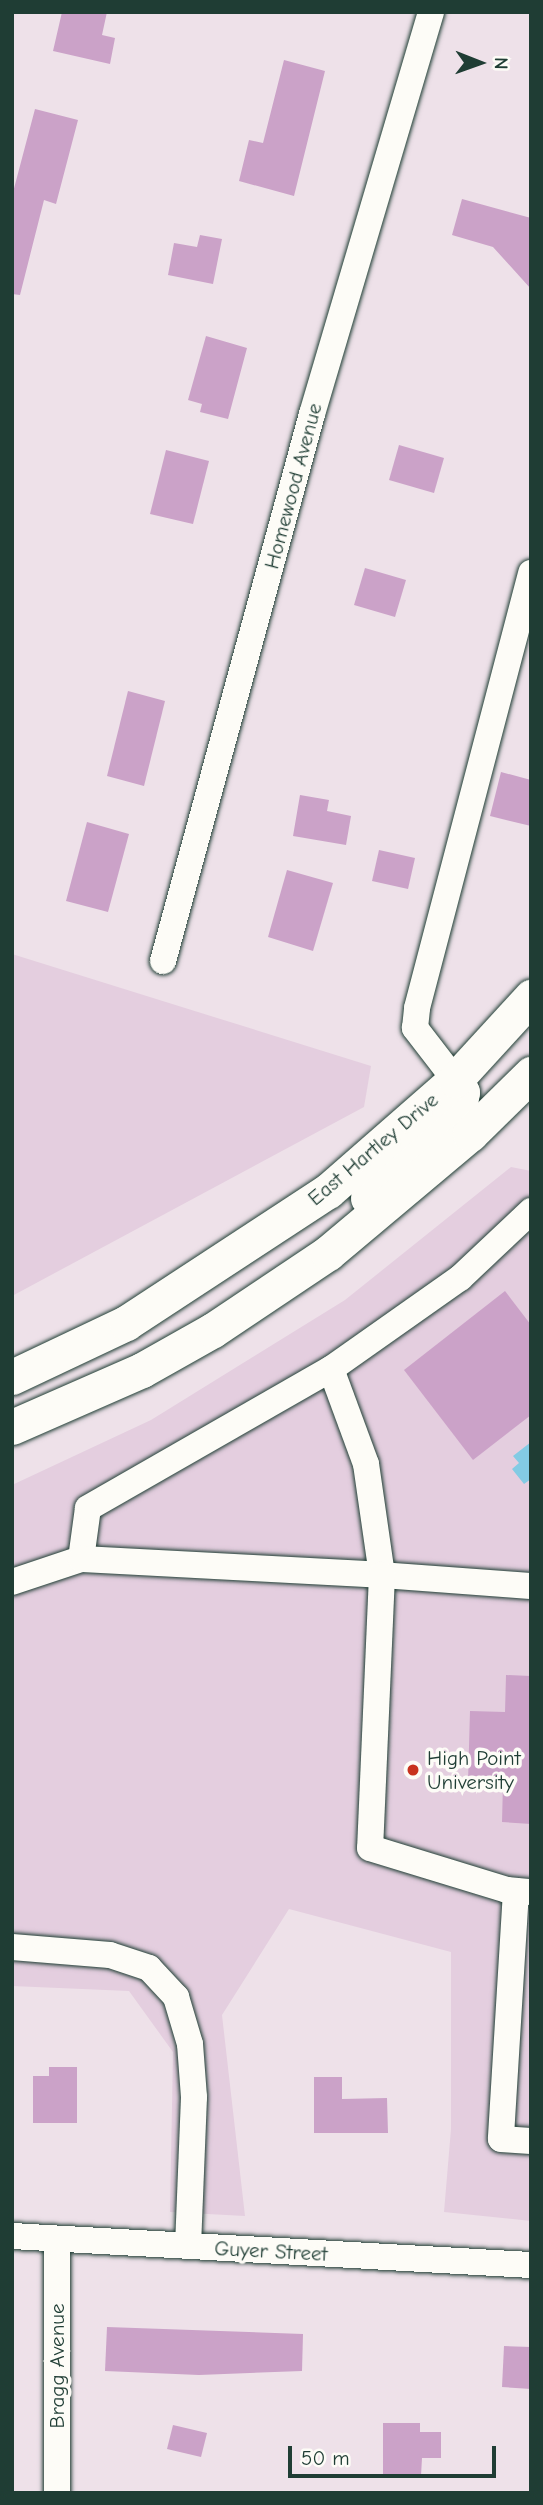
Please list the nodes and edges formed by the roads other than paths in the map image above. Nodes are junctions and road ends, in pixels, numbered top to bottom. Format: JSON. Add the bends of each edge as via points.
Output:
{"nodes":[{"id":1,"x":431,"y":12,"type":"edge"},
{"id":2,"x":531,"y":573,"type":"edge"},
{"id":3,"x":524,"y":627,"type":"edge"},
{"id":4,"x":163,"y":961,"type":"dead end"},
{"id":5,"x":531,"y":997,"type":"edge"},
{"id":6,"x":531,"y":1033,"type":"edge"},
{"id":7,"x":455,"y":1080,"type":"junction"},
{"id":8,"x":527,"y":1087,"type":"edge"},
{"id":9,"x":531,"y":1211,"type":"edge"},
{"id":10,"x":349,"y":1236,"type":"junction"},
{"id":11,"x":331,"y":1369,"type":"junction"},
{"id":12,"x":12,"y":1377,"type":"edge"},
{"id":13,"x":12,"y":1427,"type":"edge"},
{"id":14,"x":81,"y":1559,"type":"junction"},
{"id":15,"x":382,"y":1575,"type":"junction"},
{"id":16,"x":12,"y":1582,"type":"edge"},
{"id":17,"x":531,"y":1586,"type":"edge"},
{"id":18,"x":524,"y":1892,"type":"edge"},
{"id":19,"x":12,"y":1947,"type":"edge"},
{"id":20,"x":521,"y":1979,"type":"edge"},
{"id":21,"x":518,"y":2061,"type":"edge"},
{"id":22,"x":531,"y":2141,"type":"edge"},
{"id":23,"x":12,"y":2236,"type":"edge"},
{"id":24,"x":57,"y":2239,"type":"junction"},
{"id":25,"x":188,"y":2246,"type":"junction"},
{"id":26,"x":531,"y":2265,"type":"edge"},
{"id":27,"x":57,"y":2493,"type":"edge"}],
"edges":[{"from":1,"to":4,"type":"street","name":"Homewood Avenue","via":[[312,414]]},
{"from":2,"to":3,"type":"street"},
{"from":3,"to":7,"type":"street","via":[[417,1008],[415,1028]]},
{"from":5,"to":7,"type":"main road","name":"East Hartley Drive"},
{"from":6,"to":8,"type":"main road","via":[[517,1048],[513,1063]]},
{"from":7,"to":10,"type":"main road","via":[[462,1092],[459,1109],[377,1180]]},
{"from":7,"to":12,"type":"main road","name":"East Hartley Drive","via":[[328,1191],[126,1323]]},
{"from":8,"to":10,"type":"main road"},
{"from":9,"to":11,"type":"street","via":[[460,1278]]},
{"from":10,"to":13,"type":"main road","via":[[213,1330],[142,1370]]},
{"from":11,"to":14,"type":"street","via":[[88,1508]]},
{"from":11,"to":15,"type":"street","via":[[366,1464]]},
{"from":14,"to":15,"type":"street"},
{"from":14,"to":16,"type":"street"},
{"from":15,"to":17,"type":"street"},
{"from":15,"to":18,"type":"street","via":[[370,1849]]},
{"from":18,"to":20,"type":"street"},
{"from":19,"to":25,"type":"street","via":[[110,1955],[149,1968],[176,1997],[190,2044],[194,2097]]},
{"from":20,"to":21,"type":"street"},
{"from":21,"to":22,"type":"street","via":[[501,2139]]},
{"from":23,"to":24,"type":"street","name":"Guyer Street"},
{"from":24,"to":25,"type":"street","name":"Guyer Street"},
{"from":24,"to":27,"type":"street","name":"Bragg Avenue"},
{"from":25,"to":26,"type":"street","name":"Guyer Street"}]}
